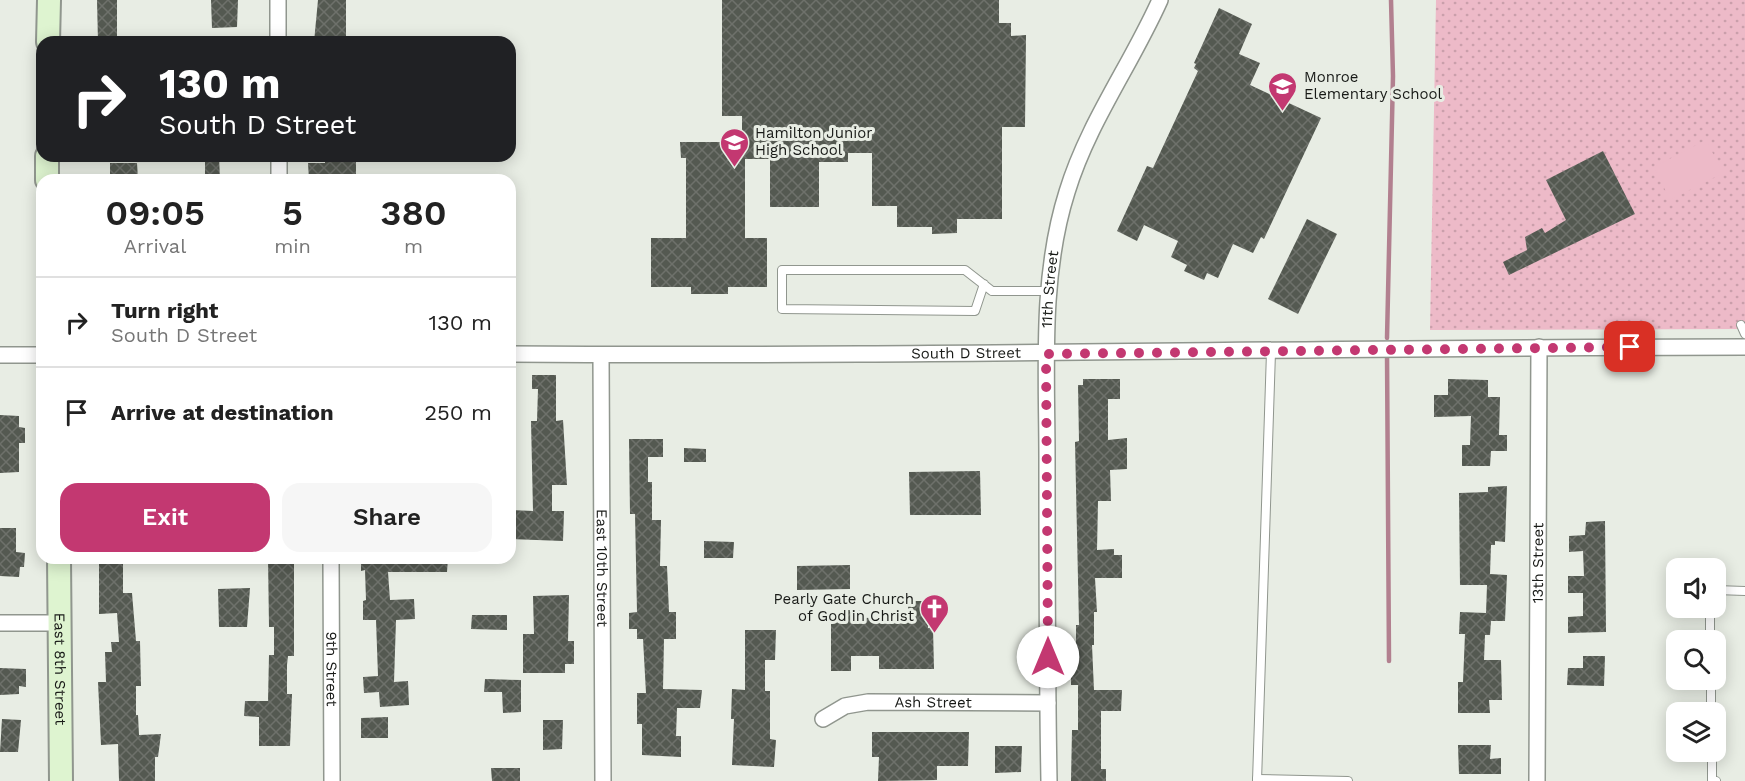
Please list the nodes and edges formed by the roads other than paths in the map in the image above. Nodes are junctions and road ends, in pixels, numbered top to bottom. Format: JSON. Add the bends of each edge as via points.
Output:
{"nodes":[{"id":1,"x":49,"y":0,"type":"edge"},
{"id":2,"x":278,"y":0,"type":"edge"},
{"id":3,"x":1160,"y":0,"type":"edge"},
{"id":4,"x":48,"y":36,"type":"edge"},
{"id":5,"x":279,"y":36,"type":"edge"},
{"id":6,"x":984,"y":284,"type":"junction"},
{"id":7,"x":1049,"y":291,"type":"junction"},
{"id":8,"x":1741,"y":325,"type":"dead end"},
{"id":9,"x":1745,"y":334,"type":"edge"},
{"id":10,"x":1539,"y":347,"type":"junction"},
{"id":11,"x":1745,"y":347,"type":"edge"},
{"id":12,"x":1271,"y":352,"type":"junction"},
{"id":13,"x":516,"y":354,"type":"edge"},
{"id":14,"x":1046,"y":354,"type":"junction"},
{"id":15,"x":0,"y":355,"type":"edge"},
{"id":16,"x":36,"y":355,"type":"edge"},
{"id":17,"x":602,"y":355,"type":"junction"},
{"id":18,"x":59,"y":564,"type":"edge"},
{"id":19,"x":331,"y":564,"type":"edge"},
{"id":20,"x":1726,"y":590,"type":"edge"},
{"id":21,"x":1745,"y":591,"type":"edge"},
{"id":22,"x":0,"y":623,"type":"edge"},
{"id":23,"x":59,"y":623,"type":"junction"},
{"id":24,"x":1048,"y":703,"type":"junction"},
{"id":25,"x":823,"y":719,"type":"dead end"},
{"id":26,"x":1713,"y":762,"type":"edge"},
{"id":27,"x":1257,"y":780,"type":"edge"},
{"id":28,"x":61,"y":781,"type":"edge"},
{"id":29,"x":332,"y":781,"type":"edge"},
{"id":30,"x":603,"y":781,"type":"edge"},
{"id":31,"x":1049,"y":781,"type":"edge"},
{"id":32,"x":1348,"y":781,"type":"edge"},
{"id":33,"x":1537,"y":781,"type":"edge"},
{"id":34,"x":1714,"y":781,"type":"edge"}],
"edges":[{"from":1,"to":4,"type":"street"},
{"from":2,"to":5,"type":"street"},
{"from":3,"to":7,"type":"street","name":"11th Street","via":[[1076,164],[1055,238]]},
{"from":6,"to":6,"type":"lane","via":[[965,270],[782,270],[782,309],[975,311]]},
{"from":6,"to":7,"type":"lane","via":[[992,291]]},
{"from":7,"to":14,"type":"street","name":"11th Street"},
{"from":8,"to":9,"type":"lane"},
{"from":10,"to":11,"type":"street","name":"South D Street"},
{"from":10,"to":12,"type":"street","name":"South D Street"},
{"from":10,"to":33,"type":"street","name":"13th Street"},
{"from":12,"to":14,"type":"street","name":"South D Street"},
{"from":12,"to":27,"type":"lane"},
{"from":13,"to":17,"type":"street","name":"South D Street"},
{"from":14,"to":17,"type":"street","name":"South D Street"},
{"from":14,"to":24,"type":"street","name":"11th Street"},
{"from":15,"to":16,"type":"street"},
{"from":17,"to":30,"type":"street","name":"East 10th Street"},
{"from":18,"to":23,"type":"street","name":"East 8th Street"},
{"from":19,"to":29,"type":"street","name":"9th Street"},
{"from":20,"to":21,"type":"lane"},
{"from":22,"to":23,"type":"street"},
{"from":23,"to":28,"type":"street","name":"East 8th Street"},
{"from":24,"to":25,"type":"street","name":"Ash Street","via":[[868,702],[845,706]]},
{"from":24,"to":31,"type":"street","name":"11th Street"},
{"from":26,"to":34,"type":"lane"},
{"from":27,"to":32,"type":"lane"}]}
